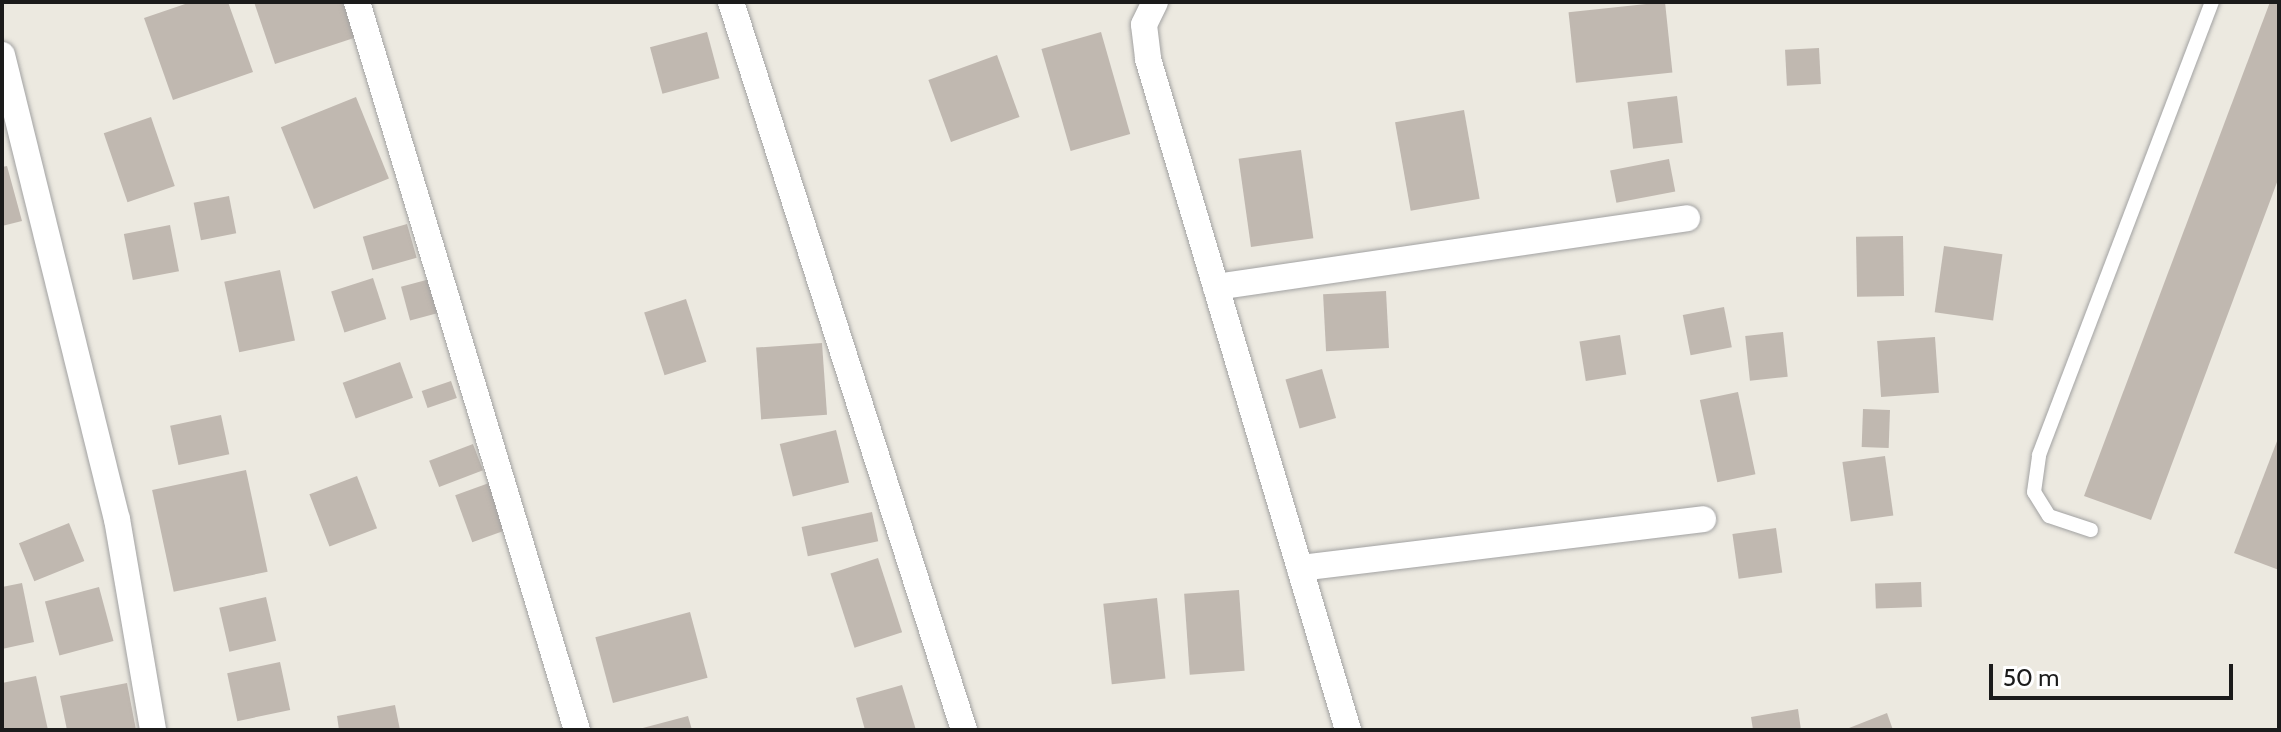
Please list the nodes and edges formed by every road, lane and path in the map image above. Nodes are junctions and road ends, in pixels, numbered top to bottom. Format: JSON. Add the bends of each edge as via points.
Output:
{"nodes":[{"id":1,"x":357,"y":2,"type":"edge"},
{"id":2,"x":731,"y":2,"type":"edge"},
{"id":3,"x":1155,"y":2,"type":"edge"},
{"id":4,"x":2212,"y":2,"type":"edge"},
{"id":5,"x":2,"y":55,"type":"edge"},
{"id":6,"x":1687,"y":218,"type":"dead end"},
{"id":7,"x":1216,"y":287,"type":"junction"},
{"id":8,"x":1703,"y":519,"type":"dead end"},
{"id":9,"x":2091,"y":530,"type":"dead end"},
{"id":10,"x":1300,"y":568,"type":"junction"},
{"id":11,"x":153,"y":730,"type":"edge"},
{"id":12,"x":577,"y":730,"type":"edge"},
{"id":13,"x":964,"y":730,"type":"edge"},
{"id":14,"x":1348,"y":730,"type":"edge"}],
"edges":[{"from":1,"to":12,"type":"street"},
{"from":2,"to":13,"type":"street"},
{"from":3,"to":7,"type":"street","via":[[1144,25],[1148,59]]},
{"from":4,"to":9,"type":"lane","via":[[2039,455],[2034,492],[2049,516]]},
{"from":5,"to":11,"type":"street","via":[[117,519]]},
{"from":6,"to":7,"type":"street"},
{"from":7,"to":10,"type":"street"},
{"from":8,"to":10,"type":"street"},
{"from":10,"to":14,"type":"street"}]}
